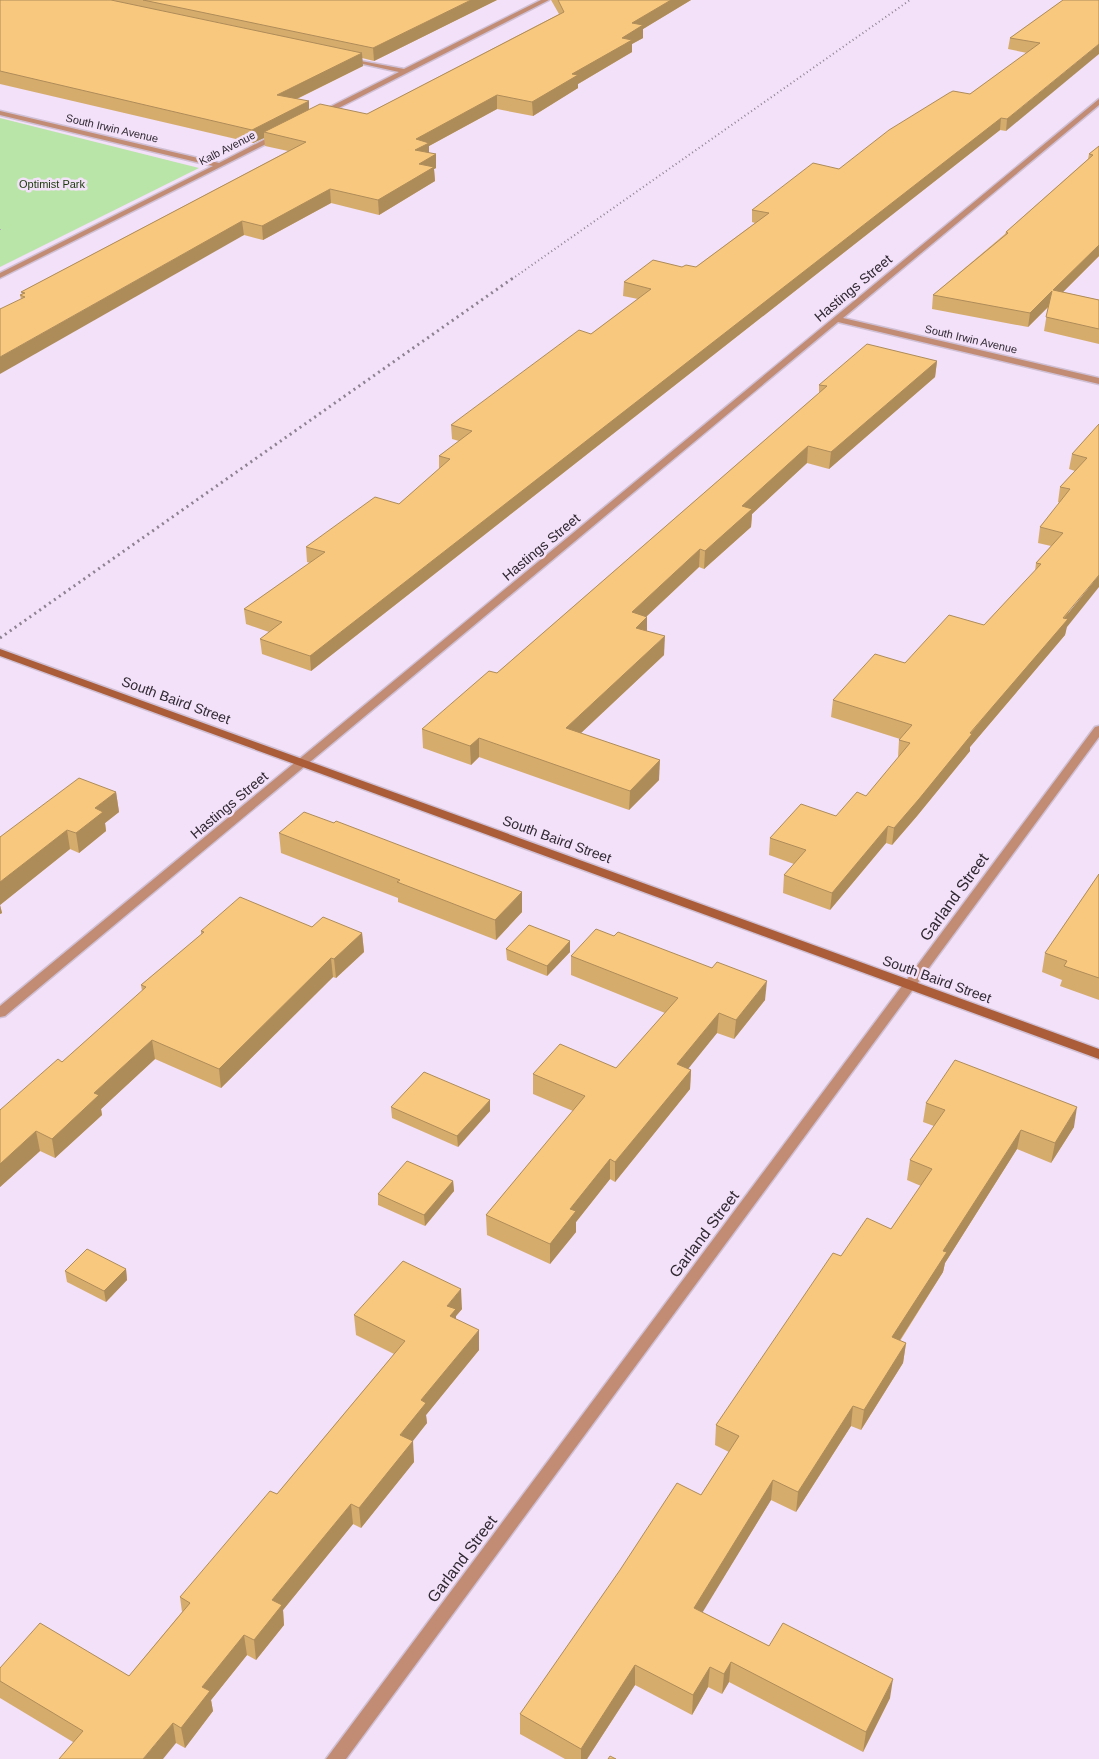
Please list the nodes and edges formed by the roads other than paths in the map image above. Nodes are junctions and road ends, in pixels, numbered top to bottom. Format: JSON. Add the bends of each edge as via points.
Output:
{"nodes":[{"id":1,"x":546,"y":0,"type":"edge"},
{"id":2,"x":338,"y":57,"type":"edge"},
{"id":3,"x":405,"y":71,"type":"junction"},
{"id":4,"x":1099,"y":102,"type":"edge"},
{"id":5,"x":0,"y":113,"type":"edge"},
{"id":6,"x":308,"y":120,"type":"edge"},
{"id":7,"x":281,"y":134,"type":"edge"},
{"id":8,"x":219,"y":165,"type":"junction"},
{"id":9,"x":0,"y":276,"type":"edge"},
{"id":10,"x":837,"y":319,"type":"junction"},
{"id":11,"x":1099,"y":381,"type":"edge"},
{"id":12,"x":2,"y":653,"type":"edge"},
{"id":13,"x":1099,"y":729,"type":"edge"},
{"id":14,"x":303,"y":762,"type":"junction"},
{"id":15,"x":911,"y":985,"type":"junction"},
{"id":16,"x":0,"y":1013,"type":"edge"},
{"id":17,"x":1099,"y":1054,"type":"edge"},
{"id":18,"x":335,"y":1759,"type":"edge"}],
"edges":[{"from":1,"to":3,"type":"street"},
{"from":2,"to":3,"type":"street"},
{"from":3,"to":6,"type":"street"},
{"from":4,"to":10,"type":"street","name":"Hastings Street"},
{"from":5,"to":8,"type":"street","name":"South Irwin Avenue"},
{"from":7,"to":8,"type":"street","name":"Kalb Avenue"},
{"from":8,"to":9,"type":"street","name":"Kalb Avenue"},
{"from":10,"to":11,"type":"street","name":"South Irwin Avenue"},
{"from":10,"to":14,"type":"street","name":"Hastings Street"},
{"from":12,"to":14,"type":"street","name":"South Baird Street"},
{"from":13,"to":15,"type":"street","name":"Garland Street"},
{"from":14,"to":15,"type":"street","name":"South Baird Street"},
{"from":14,"to":16,"type":"street","name":"Hastings Street"},
{"from":15,"to":17,"type":"street","name":"South Baird Street"},
{"from":15,"to":18,"type":"street","name":"Garland Street"}]}
